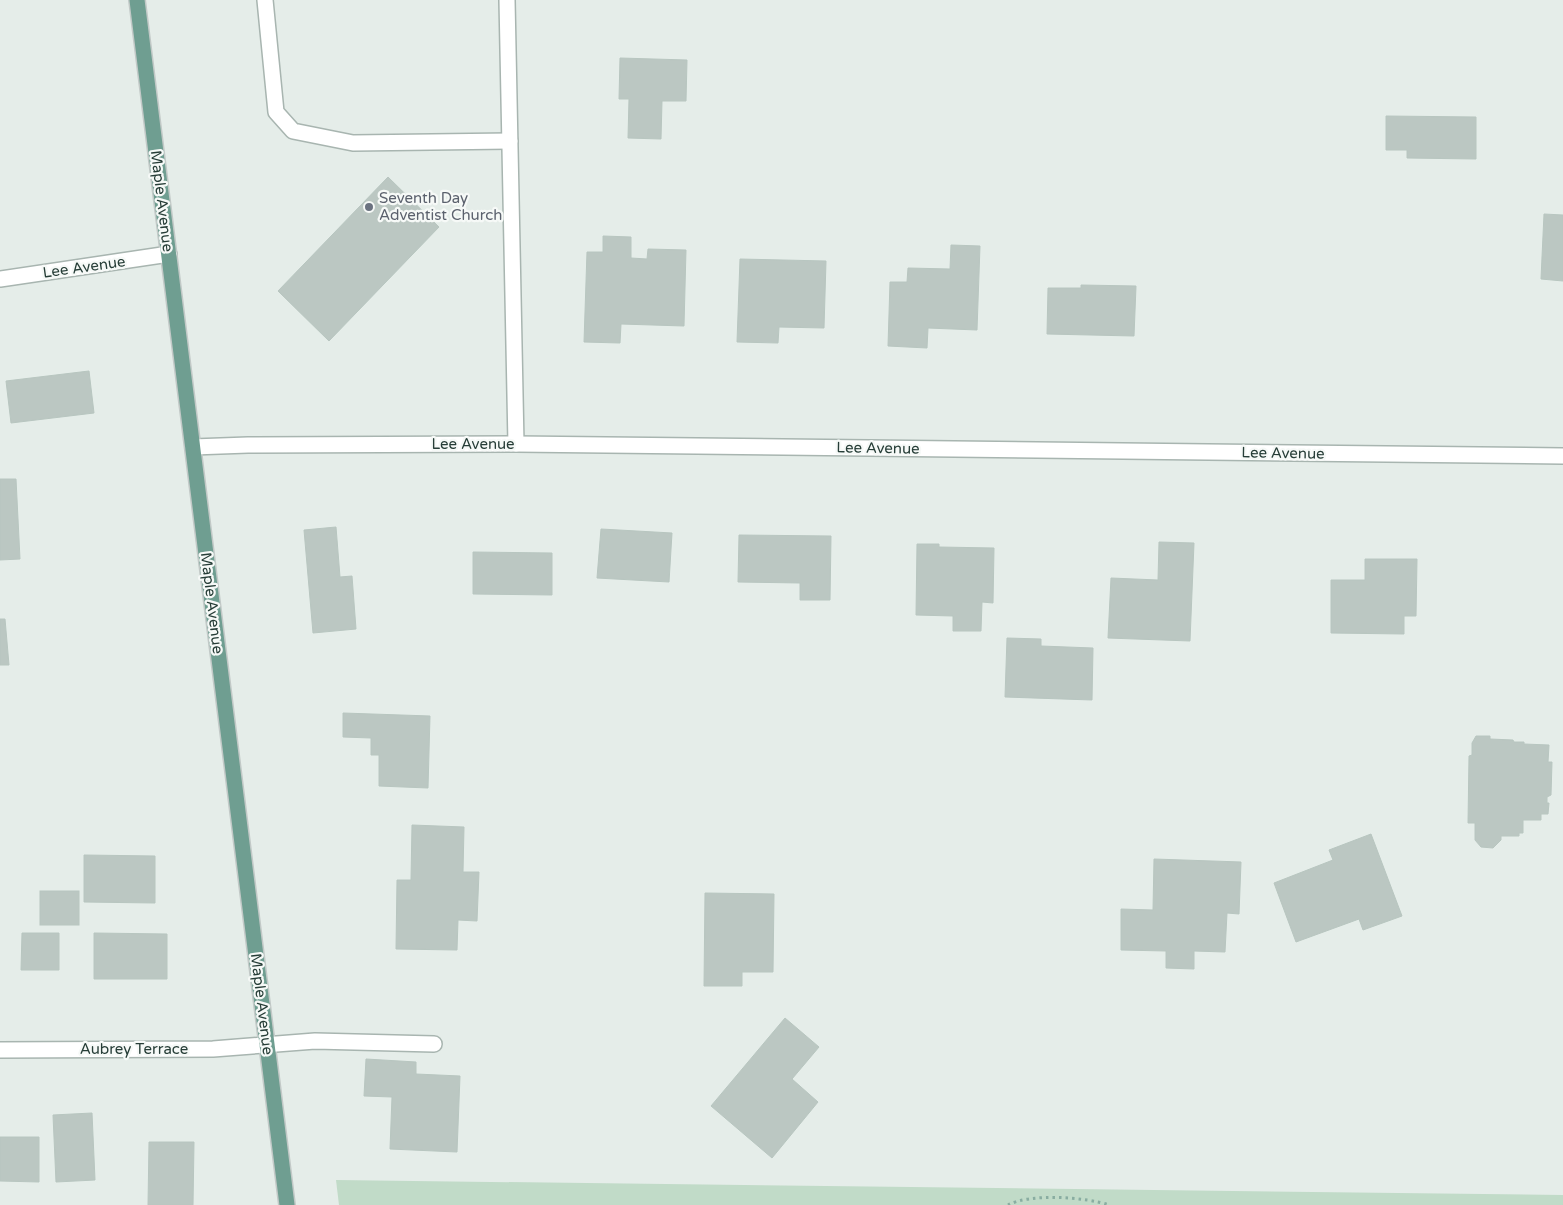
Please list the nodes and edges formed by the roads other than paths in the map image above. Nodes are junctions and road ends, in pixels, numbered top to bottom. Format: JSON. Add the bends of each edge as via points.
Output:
{"nodes":[{"id":1,"x":137,"y":0,"type":"edge"},
{"id":2,"x":265,"y":0,"type":"edge"},
{"id":3,"x":507,"y":0,"type":"edge"},
{"id":4,"x":510,"y":141,"type":"junction"},
{"id":5,"x":169,"y":254,"type":"junction"},
{"id":6,"x":0,"y":279,"type":"edge"},
{"id":7,"x":516,"y":444,"type":"junction"},
{"id":8,"x":192,"y":447,"type":"junction"},
{"id":9,"x":1563,"y":456,"type":"edge"},
{"id":10,"x":434,"y":1044,"type":"dead end"},
{"id":11,"x":267,"y":1045,"type":"junction"},
{"id":12,"x":0,"y":1050,"type":"edge"},
{"id":13,"x":287,"y":1205,"type":"edge"}],
"edges":[{"from":1,"to":5,"type":"main road","name":"Maple Avenue"},
{"from":2,"to":4,"type":"street","via":[[276,112],[293,131],[353,143]]},
{"from":3,"to":4,"type":"street"},
{"from":4,"to":7,"type":"street"},
{"from":5,"to":6,"type":"street","name":"Lee Avenue"},
{"from":5,"to":8,"type":"main road","name":"Maple Avenue"},
{"from":7,"to":8,"type":"street","name":"Lee Avenue"},
{"from":7,"to":9,"type":"street","name":"Lee Avenue"},
{"from":8,"to":11,"type":"main road","name":"Maple Avenue"},
{"from":10,"to":11,"type":"street","name":"Aubrey Terrace","via":[[315,1041]]},
{"from":11,"to":12,"type":"street","name":"Aubrey Terrace","via":[[213,1049]]},
{"from":11,"to":13,"type":"main road","name":"Maple Avenue"}]}
